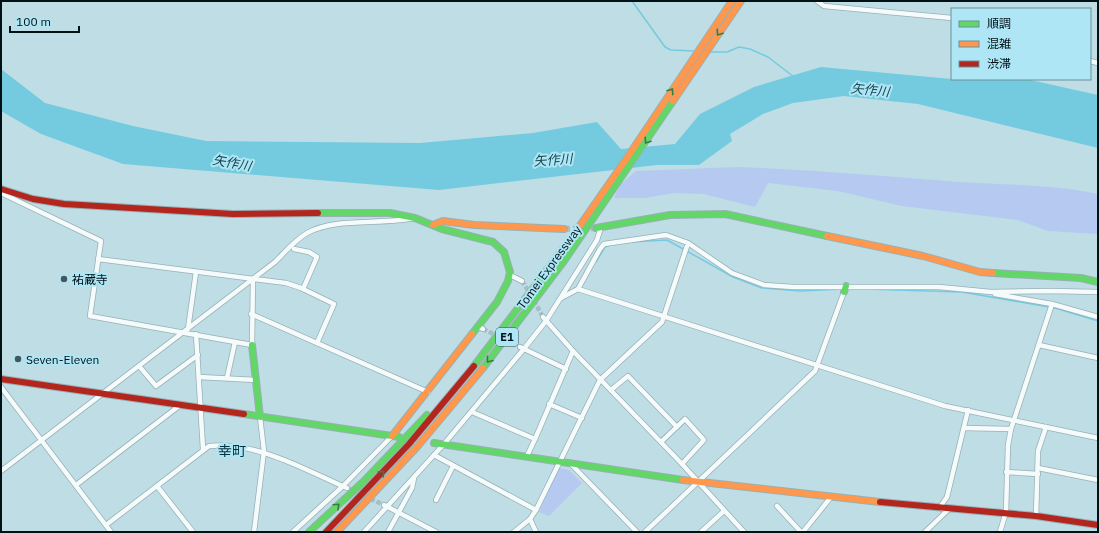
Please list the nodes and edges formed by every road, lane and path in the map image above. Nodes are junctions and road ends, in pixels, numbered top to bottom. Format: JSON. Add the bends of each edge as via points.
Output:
{"nodes":[{"id":1,"x":732,"y":1,"type":"edge"},
{"id":2,"x":741,"y":1,"type":"edge"},
{"id":3,"x":817,"y":1,"type":"edge"},
{"id":4,"x":951,"y":18,"type":"edge"},
{"id":5,"x":1,"y":189,"type":"edge"},
{"id":6,"x":1,"y":193,"type":"edge"},
{"id":7,"x":415,"y":218,"type":"junction"},
{"id":8,"x":433,"y":225,"type":"junction"},
{"id":9,"x":599,"y":228,"type":"joint"},
{"id":10,"x":564,"y":229,"type":"tunnel mouth"},
{"id":11,"x":688,"y":243,"type":"junction"},
{"id":12,"x":294,"y":250,"type":"dead end"},
{"id":13,"x":98,"y":259,"type":"junction"},
{"id":14,"x":196,"y":272,"type":"junction"},
{"id":15,"x":510,"y":275,"type":"junction"},
{"id":16,"x":253,"y":280,"type":"junction"},
{"id":17,"x":522,"y":281,"type":"tunnel mouth"},
{"id":18,"x":1098,"y":282,"type":"edge"},
{"id":19,"x":846,"y":286,"type":"junction"},
{"id":20,"x":303,"y":289,"type":"junction"},
{"id":21,"x":578,"y":289,"type":"junction"},
{"id":22,"x":844,"y":292,"type":"joint"},
{"id":23,"x":991,"y":292,"type":"junction"},
{"id":24,"x":1098,"y":292,"type":"edge"},
{"id":25,"x":561,"y":298,"type":"junction"},
{"id":26,"x":1052,"y":304,"type":"junction"},
{"id":27,"x":251,"y":314,"type":"junction"},
{"id":28,"x":665,"y":316,"type":"junction"},
{"id":29,"x":1098,"y":317,"type":"edge"},
{"id":30,"x":545,"y":319,"type":"junction"},
{"id":31,"x":188,"y":329,"type":"junction"},
{"id":32,"x":183,"y":332,"type":"junction"},
{"id":33,"x":196,"y":334,"type":"junction"},
{"id":34,"x":235,"y":342,"type":"junction"},
{"id":35,"x":317,"y":343,"type":"junction"},
{"id":36,"x":252,"y":345,"type":"junction"},
{"id":37,"x":1039,"y":345,"type":"junction"},
{"id":38,"x":522,"y":349,"type":"junction"},
{"id":39,"x":573,"y":351,"type":"junction"},
{"id":40,"x":198,"y":355,"type":"junction"},
{"id":41,"x":481,"y":358,"type":"junction"},
{"id":42,"x":1098,"y":358,"type":"edge"},
{"id":43,"x":819,"y":365,"type":"junction"},
{"id":44,"x":139,"y":366,"type":"junction"},
{"id":45,"x":566,"y":368,"type":"junction"},
{"id":46,"x":199,"y":377,"type":"junction"},
{"id":47,"x":227,"y":378,"type":"junction"},
{"id":48,"x":1,"y":379,"type":"edge"},
{"id":49,"x":256,"y":380,"type":"junction"},
{"id":50,"x":600,"y":380,"type":"junction"},
{"id":51,"x":1,"y":387,"type":"edge"},
{"id":52,"x":611,"y":390,"type":"junction"},
{"id":53,"x":428,"y":392,"type":"junction"},
{"id":54,"x":102,"y":394,"type":"junction"},
{"id":55,"x":549,"y":404,"type":"junction"},
{"id":56,"x":179,"y":406,"type":"junction"},
{"id":57,"x":201,"y":408,"type":"junction"},
{"id":58,"x":968,"y":410,"type":"junction"},
{"id":59,"x":472,"y":412,"type":"junction"},
{"id":60,"x":260,"y":417,"type":"junction"},
{"id":61,"x":582,"y":418,"type":"junction"},
{"id":62,"x":1014,"y":420,"type":"junction"},
{"id":63,"x":677,"y":427,"type":"junction"},
{"id":64,"x":1046,"y":427,"type":"junction"},
{"id":65,"x":964,"y":428,"type":"junction"},
{"id":66,"x":1011,"y":429,"type":"junction"},
{"id":67,"x":392,"y":436,"type":"junction"},
{"id":68,"x":399,"y":437,"type":"dead end"},
{"id":69,"x":1098,"y":438,"type":"edge"},
{"id":70,"x":535,"y":439,"type":"junction"},
{"id":71,"x":41,"y":440,"type":"junction"},
{"id":72,"x":661,"y":442,"type":"junction"},
{"id":73,"x":434,"y":443,"type":"dead end"},
{"id":74,"x":444,"y":444,"type":"junction"},
{"id":75,"x":203,"y":449,"type":"junction"},
{"id":76,"x":264,"y":451,"type":"junction"},
{"id":77,"x":434,"y":455,"type":"junction"},
{"id":78,"x":527,"y":456,"type":"junction"},
{"id":79,"x":560,"y":461,"type":"junction"},
{"id":80,"x":403,"y":463,"type":"junction"},
{"id":81,"x":570,"y":463,"type":"junction"},
{"id":82,"x":682,"y":464,"type":"junction"},
{"id":83,"x":453,"y":466,"type":"junction"},
{"id":84,"x":1038,"y":468,"type":"junction"},
{"id":85,"x":1,"y":471,"type":"edge"},
{"id":86,"x":1006,"y":472,"type":"junction"},
{"id":87,"x":1038,"y":474,"type":"junction"},
{"id":88,"x":414,"y":478,"type":"junction"},
{"id":89,"x":1098,"y":480,"type":"edge"},
{"id":90,"x":697,"y":482,"type":"junction"},
{"id":91,"x":76,"y":485,"type":"junction"},
{"id":92,"x":157,"y":486,"type":"junction"},
{"id":93,"x":345,"y":487,"type":"junction"},
{"id":94,"x":831,"y":497,"type":"junction"},
{"id":95,"x":436,"y":500,"type":"dead end"},
{"id":96,"x":385,"y":506,"type":"junction"},
{"id":97,"x":777,"y":506,"type":"dead end"},
{"id":98,"x":942,"y":509,"type":"junction"},
{"id":99,"x":949,"y":509,"type":"junction"},
{"id":100,"x":536,"y":510,"type":"junction"},
{"id":101,"x":724,"y":511,"type":"junction"},
{"id":102,"x":400,"y":512,"type":"junction"},
{"id":103,"x":1005,"y":514,"type":"junction"},
{"id":104,"x":1036,"y":516,"type":"junction"},
{"id":105,"x":530,"y":519,"type":"junction"},
{"id":106,"x":106,"y":525,"type":"junction"},
{"id":107,"x":1098,"y":525,"type":"edge"},
{"id":108,"x":111,"y":532,"type":"edge"},
{"id":109,"x":193,"y":532,"type":"edge"},
{"id":110,"x":254,"y":532,"type":"edge"},
{"id":111,"x":293,"y":532,"type":"edge"},
{"id":112,"x":309,"y":532,"type":"edge"},
{"id":113,"x":326,"y":532,"type":"edge"},
{"id":114,"x":337,"y":532,"type":"edge"},
{"id":115,"x":344,"y":532,"type":"edge"},
{"id":116,"x":364,"y":532,"type":"edge"},
{"id":117,"x":388,"y":532,"type":"edge"},
{"id":118,"x":436,"y":532,"type":"edge"},
{"id":119,"x":514,"y":532,"type":"edge"},
{"id":120,"x":536,"y":532,"type":"edge"},
{"id":121,"x":637,"y":532,"type":"edge"},
{"id":122,"x":645,"y":532,"type":"edge"},
{"id":123,"x":701,"y":532,"type":"edge"},
{"id":124,"x":744,"y":532,"type":"edge"},
{"id":125,"x":802,"y":532,"type":"edge"},
{"id":126,"x":925,"y":532,"type":"edge"},
{"id":127,"x":1000,"y":532,"type":"edge"}],
"edges":[{"from":41,"to":1,"type":"main road","name":"Tomei Expressway","number":"E1","one_way":true,"via":[[594,204]]},
{"from":2,"to":80,"type":"main road","name":"Tomei Expressway","number":"E1","one_way":true,"via":[[603,205],[510,334]]},
{"from":3,"to":4,"type":"street","via":[[824,6]]},
{"from":5,"to":7,"type":"main road","via":[[33,199],[64,204],[234,214],[390,213]]},
{"from":6,"to":13,"type":"street","via":[[98,238],[101,241]]},
{"from":7,"to":8,"type":"main road"},
{"from":7,"to":16,"type":"street","via":[[318,228],[302,236]]},
{"from":8,"to":10,"type":"main road","via":[[443,221]]},
{"from":8,"to":15,"type":"main road","via":[[497,245],[506,256]]},
{"from":9,"to":18,"type":"main road","via":[[670,215],[725,214],[916,255],[980,272],[1081,278]]},
{"from":9,"to":25,"type":"street","via":[[597,240]]},
{"from":11,"to":19,"type":"street","via":[[732,273],[764,285]]},
{"from":11,"to":21,"type":"street","via":[[666,235],[604,244]]},
{"from":11,"to":28,"type":"street"},
{"from":12,"to":20,"type":"street","via":[[309,252],[317,257]]},
{"from":13,"to":14,"type":"street"},
{"from":13,"to":32,"type":"street","via":[[90,316]]},
{"from":14,"to":16,"type":"street"},
{"from":14,"to":31,"type":"street"},
{"from":15,"to":17,"type":"street"},
{"from":15,"to":53,"type":"main road","via":[[481,328]]},
{"from":16,"to":20,"type":"street","via":[[286,283]]},
{"from":16,"to":27,"type":"street"},
{"from":16,"to":31,"type":"street"},
{"from":19,"to":22,"type":"main road"},
{"from":19,"to":23,"type":"street","via":[[939,287]]},
{"from":20,"to":35,"type":"street","via":[[334,304]]},
{"from":21,"to":25,"type":"street"},
{"from":21,"to":28,"type":"street"},
{"from":22,"to":43,"type":"street"},
{"from":23,"to":24,"type":"street"},
{"from":23,"to":26,"type":"street"},
{"from":25,"to":30,"type":"street"},
{"from":26,"to":29,"type":"street"},
{"from":26,"to":37,"type":"street"},
{"from":27,"to":35,"type":"street"},
{"from":27,"to":36,"type":"street"},
{"from":28,"to":43,"type":"street"},
{"from":28,"to":50,"type":"street","via":[[662,322]]},
{"from":30,"to":38,"type":"street"},
{"from":30,"to":39,"type":"street"},
{"from":31,"to":32,"type":"street"},
{"from":32,"to":33,"type":"street"},
{"from":32,"to":44,"type":"street"},
{"from":33,"to":34,"type":"street"},
{"from":33,"to":40,"type":"street"},
{"from":34,"to":36,"type":"street"},
{"from":34,"to":47,"type":"street"},
{"from":35,"to":53,"type":"street"},
{"from":36,"to":49,"type":"main road"},
{"from":37,"to":42,"type":"street"},
{"from":37,"to":62,"type":"street"},
{"from":38,"to":45,"type":"street"},
{"from":38,"to":59,"type":"street"},
{"from":39,"to":45,"type":"street"},
{"from":39,"to":50,"type":"street"},
{"from":40,"to":44,"type":"street","via":[[156,386]]},
{"from":40,"to":46,"type":"street"},
{"from":112,"to":41,"type":"main road","one_way":true,"via":[[363,482]]},
{"from":113,"to":41,"type":"main road","name":"Tomei Expressway","number":"E1","one_way":true,"via":[[396,458]]},
{"from":43,"to":58,"type":"street","via":[[945,406]]},
{"from":43,"to":90,"type":"street","via":[[759,426]]},
{"from":44,"to":54,"type":"street"},
{"from":45,"to":55,"type":"street"},
{"from":46,"to":47,"type":"street"},
{"from":46,"to":57,"type":"street"},
{"from":47,"to":49,"type":"street"},
{"from":48,"to":54,"type":"main road"},
{"from":49,"to":60,"type":"main road"},
{"from":50,"to":52,"type":"street"},
{"from":50,"to":61,"type":"street"},
{"from":51,"to":71,"type":"street"},
{"from":52,"to":63,"type":"street","via":[[628,376]]},
{"from":52,"to":72,"type":"street"},
{"from":53,"to":67,"type":"main road"},
{"from":54,"to":56,"type":"main road"},
{"from":54,"to":71,"type":"street"},
{"from":55,"to":61,"type":"street"},
{"from":55,"to":70,"type":"street"},
{"from":56,"to":57,"type":"main road"},
{"from":56,"to":91,"type":"street"},
{"from":57,"to":60,"type":"main road"},
{"from":57,"to":75,"type":"street"},
{"from":58,"to":62,"type":"street"},
{"from":58,"to":65,"type":"street"},
{"from":59,"to":70,"type":"street"},
{"from":59,"to":74,"type":"street"},
{"from":60,"to":67,"type":"main road"},
{"from":60,"to":76,"type":"street"},
{"from":61,"to":79,"type":"street"},
{"from":62,"to":64,"type":"street"},
{"from":62,"to":66,"type":"street"},
{"from":63,"to":72,"type":"street"},
{"from":63,"to":82,"type":"street","via":[[685,419],[704,440]]},
{"from":64,"to":69,"type":"street"},
{"from":64,"to":84,"type":"street","via":[[1038,451]]},
{"from":65,"to":66,"type":"street"},
{"from":65,"to":98,"type":"street"},
{"from":66,"to":86,"type":"street"},
{"from":67,"to":68,"type":"main road"},
{"from":67,"to":93,"type":"street"},
{"from":70,"to":78,"type":"street"},
{"from":71,"to":85,"type":"street"},
{"from":71,"to":91,"type":"street"},
{"from":72,"to":82,"type":"street"},
{"from":73,"to":74,"type":"main road"},
{"from":74,"to":77,"type":"street"},
{"from":74,"to":78,"type":"main road"},
{"from":75,"to":76,"type":"street","via":[[217,445]]},
{"from":75,"to":92,"type":"street"},
{"from":76,"to":93,"type":"street"},
{"from":76,"to":110,"type":"street"},
{"from":77,"to":83,"type":"street"},
{"from":77,"to":88,"type":"street"},
{"from":78,"to":79,"type":"main road"},
{"from":79,"to":81,"type":"main road"},
{"from":79,"to":100,"type":"street"},
{"from":80,"to":114,"type":"main road","name":"Tomei Expressway","number":"E1"},
{"from":80,"to":115,"type":"main road"},
{"from":81,"to":90,"type":"main road"},
{"from":81,"to":121,"type":"street"},
{"from":82,"to":90,"type":"street"},
{"from":83,"to":95,"type":"street"},
{"from":83,"to":100,"type":"street"},
{"from":84,"to":87,"type":"street"},
{"from":84,"to":89,"type":"street"},
{"from":86,"to":87,"type":"street"},
{"from":86,"to":103,"type":"street"},
{"from":87,"to":104,"type":"street"},
{"from":88,"to":96,"type":"street"},
{"from":88,"to":102,"type":"street"},
{"from":90,"to":94,"type":"main road"},
{"from":90,"to":101,"type":"street"},
{"from":90,"to":122,"type":"street"},
{"from":91,"to":106,"type":"street"},
{"from":92,"to":106,"type":"street"},
{"from":92,"to":109,"type":"street"},
{"from":93,"to":111,"type":"street"},
{"from":94,"to":98,"type":"main road"},
{"from":94,"to":125,"type":"street"},
{"from":96,"to":102,"type":"street"},
{"from":96,"to":116,"type":"street"},
{"from":97,"to":125,"type":"street"},
{"from":98,"to":99,"type":"main road"},
{"from":99,"to":103,"type":"main road"},
{"from":99,"to":126,"type":"street"},
{"from":100,"to":105,"type":"street"},
{"from":101,"to":123,"type":"street"},
{"from":101,"to":124,"type":"street"},
{"from":102,"to":117,"type":"street"},
{"from":102,"to":118,"type":"street"},
{"from":103,"to":104,"type":"main road"},
{"from":103,"to":127,"type":"street"},
{"from":104,"to":107,"type":"main road"},
{"from":105,"to":119,"type":"street"},
{"from":105,"to":120,"type":"street"},
{"from":106,"to":108,"type":"street"}]}
